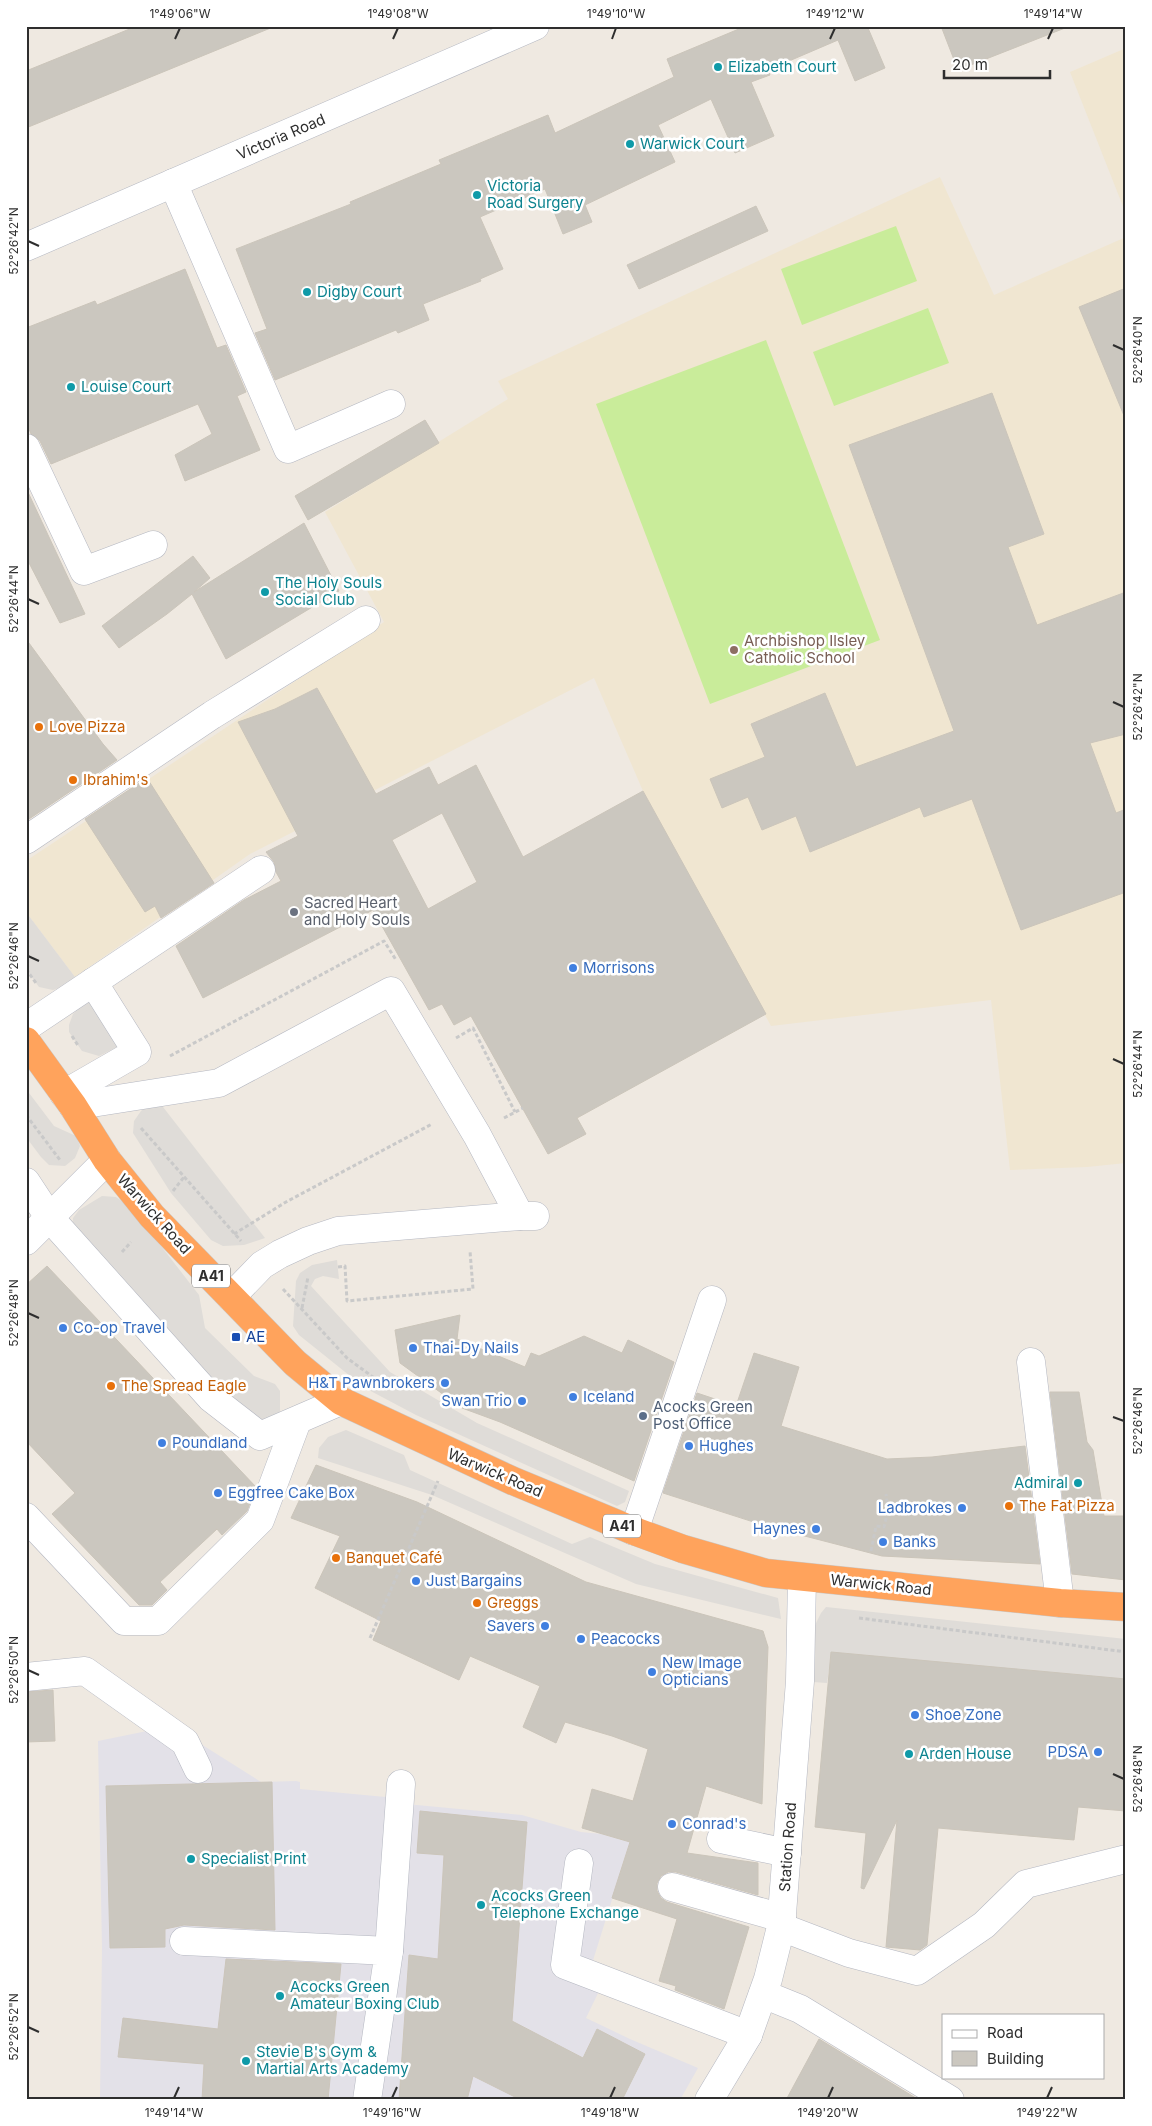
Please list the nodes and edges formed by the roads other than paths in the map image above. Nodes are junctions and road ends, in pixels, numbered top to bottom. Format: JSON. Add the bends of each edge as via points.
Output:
{"nodes":[{"id":1,"x":535,"y":26,"type":"edge"},
{"id":2,"x":172,"y":184,"type":"junction"},
{"id":3,"x":26,"y":246,"type":"edge"},
{"id":4,"x":391,"y":404,"type":"dead end"},
{"id":5,"x":26,"y":448,"type":"edge"},
{"id":6,"x":153,"y":545,"type":"dead end"},
{"id":7,"x":366,"y":620,"type":"dead end"},
{"id":8,"x":26,"y":840,"type":"edge"},
{"id":9,"x":261,"y":870,"type":"dead end"},
{"id":10,"x":93,"y":982,"type":"junction"},
{"id":11,"x":26,"y":1028,"type":"edge"},
{"id":12,"x":26,"y":1041,"type":"edge"},
{"id":13,"x":69,"y":1100,"type":"junction"},
{"id":14,"x":107,"y":1160,"type":"junction"},
{"id":15,"x":26,"y":1182,"type":"edge"},
{"id":16,"x":49,"y":1217,"type":"junction"},
{"id":17,"x":26,"y":1241,"type":"edge"},
{"id":18,"x":231,"y":1297,"type":"junction"},
{"id":19,"x":712,"y":1300,"type":"dead end"},
{"id":20,"x":1030,"y":1362,"type":"dead end"},
{"id":21,"x":341,"y":1400,"type":"junction"},
{"id":22,"x":297,"y":1421,"type":"junction"},
{"id":23,"x":26,"y":1517,"type":"edge"},
{"id":24,"x":634,"y":1531,"type":"junction"},
{"id":25,"x":802,"y":1578,"type":"junction"},
{"id":26,"x":1060,"y":1603,"type":"junction"},
{"id":27,"x":1126,"y":1607,"type":"edge"},
{"id":28,"x":26,"y":1677,"type":"edge"},
{"id":29,"x":198,"y":1769,"type":"dead end"},
{"id":30,"x":401,"y":1784,"type":"dead end"},
{"id":31,"x":721,"y":1839,"type":"dead end"},
{"id":32,"x":787,"y":1854,"type":"junction"},
{"id":33,"x":1126,"y":1859,"type":"edge"},
{"id":34,"x":579,"y":1863,"type":"dead end"},
{"id":35,"x":672,"y":1887,"type":"dead end"},
{"id":36,"x":782,"y":1923,"type":"junction"},
{"id":37,"x":184,"y":1941,"type":"dead end"},
{"id":38,"x":389,"y":1951,"type":"junction"},
{"id":39,"x":763,"y":1994,"type":"junction"},
{"id":40,"x":748,"y":2035,"type":"junction"},
{"id":41,"x":367,"y":2100,"type":"edge"},
{"id":42,"x":709,"y":2100,"type":"edge"},
{"id":43,"x":950,"y":2100,"type":"edge"}],
"edges":[{"from":1,"to":2,"type":"street","name":"Victoria Road"},
{"from":2,"to":3,"type":"street","name":"Victoria Road"},
{"from":2,"to":4,"type":"street","via":[[288,449]]},
{"from":5,"to":6,"type":"street","via":[[84,571]]},
{"from":7,"to":8,"type":"street","via":[[212,715]]},
{"from":9,"to":10,"type":"street"},
{"from":10,"to":11,"type":"street"},
{"from":10,"to":13,"type":"street","via":[[136,1052]]},
{"from":12,"to":13,"type":"highway","name":"Warwick Road","number":"A41"},
{"from":13,"to":14,"type":"highway","name":"Warwick Road","number":"A41"},
{"from":13,"to":18,"type":"street","via":[[219,1083],[391,991],[527,1216],[338,1231],[280,1254],[262,1265]]},
{"from":14,"to":16,"type":"street"},
{"from":14,"to":18,"type":"highway","name":"Warwick Road","number":"A41","via":[[152,1216]]},
{"from":15,"to":16,"type":"street"},
{"from":16,"to":17,"type":"street"},
{"from":16,"to":22,"type":"street","via":[[211,1398],[260,1436]]},
{"from":18,"to":21,"type":"highway","name":"Warwick Road","number":"A41","via":[[295,1363]]},
{"from":19,"to":24,"type":"street"},
{"from":20,"to":26,"type":"street"},
{"from":21,"to":22,"type":"street"},
{"from":21,"to":24,"type":"highway","name":"Warwick Road","number":"A41","via":[[448,1452]]},
{"from":22,"to":23,"type":"street","via":[[260,1520],[158,1621],[124,1621]]},
{"from":24,"to":25,"type":"highway","name":"Warwick Road","number":"A41","via":[[683,1550],[766,1573]]},
{"from":25,"to":26,"type":"highway","name":"Warwick Road","number":"A41"},
{"from":25,"to":32,"type":"street","name":"Station Road","via":[[800,1681]]},
{"from":26,"to":27,"type":"highway","name":"Warwick Road","number":"A41"},
{"from":28,"to":29,"type":"street","via":[[85,1671],[185,1742]]},
{"from":30,"to":38,"type":"street"},
{"from":31,"to":32,"type":"street"},
{"from":32,"to":36,"type":"street","name":"Station Road"},
{"from":33,"to":36,"type":"street","via":[[1026,1884],[984,1925],[917,1971],[848,1953]]},
{"from":34,"to":40,"type":"street","via":[[565,1965]]},
{"from":35,"to":36,"type":"street"},
{"from":36,"to":39,"type":"street","name":"Station Road"},
{"from":37,"to":38,"type":"street"},
{"from":38,"to":41,"type":"street"},
{"from":39,"to":40,"type":"street","name":"Station Road"},
{"from":39,"to":43,"type":"street","via":[[800,2009]]},
{"from":40,"to":42,"type":"street","name":"Station Road"}]}
